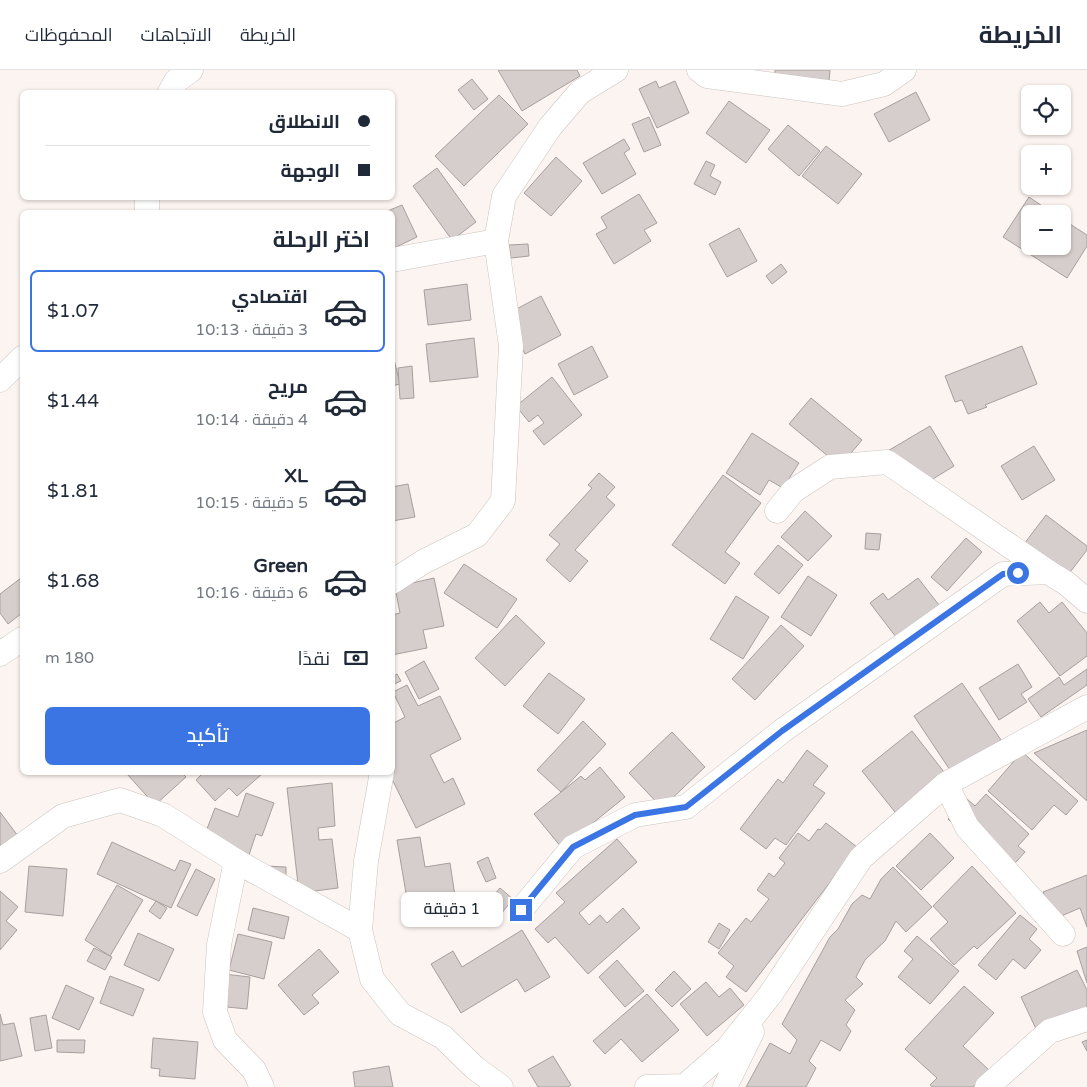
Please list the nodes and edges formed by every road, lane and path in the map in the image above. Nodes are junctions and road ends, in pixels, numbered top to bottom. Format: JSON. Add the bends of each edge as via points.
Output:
{"nodes":[{"id":1,"x":191,"y":70,"type":"edge"},
{"id":2,"x":616,"y":70,"type":"edge"},
{"id":3,"x":699,"y":70,"type":"edge"},
{"id":4,"x":904,"y":70,"type":"edge"},
{"id":5,"x":171,"y":90,"type":"edge"},
{"id":6,"x":496,"y":241,"type":"junction"},
{"id":7,"x":395,"y":259,"type":"edge"},
{"id":8,"x":20,"y":360,"type":"edge"},
{"id":9,"x":0,"y":380,"type":"edge"},
{"id":10,"x":777,"y":511,"type":"dead end"},
{"id":11,"x":1048,"y":572,"type":"junction"},
{"id":12,"x":395,"y":580,"type":"edge"},
{"id":13,"x":1087,"y":601,"type":"edge"},
{"id":14,"x":20,"y":640,"type":"edge"},
{"id":15,"x":0,"y":654,"type":"edge"},
{"id":16,"x":1087,"y":707,"type":"edge"},
{"id":17,"x":381,"y":775,"type":"edge"},
{"id":18,"x":946,"y":784,"type":"junction"},
{"id":19,"x":0,"y":861,"type":"edge"},
{"id":20,"x":236,"y":861,"type":"junction"},
{"id":21,"x":521,"y":910,"type":"dead end"},
{"id":22,"x":360,"y":930,"type":"junction"},
{"id":23,"x":1063,"y":934,"type":"dead end"},
{"id":24,"x":770,"y":995,"type":"junction"},
{"id":25,"x":1087,"y":1019,"type":"edge"},
{"id":26,"x":262,"y":1087,"type":"edge"},
{"id":27,"x":502,"y":1087,"type":"edge"},
{"id":28,"x":647,"y":1087,"type":"edge"},
{"id":29,"x":725,"y":1087,"type":"edge"},
{"id":30,"x":988,"y":1087,"type":"edge"}],
"edges":[{"from":1,"to":5,"type":"street","via":[[176,80]]},
{"from":2,"to":6,"type":"street","via":[[580,92],[550,127],[504,196]]},
{"from":3,"to":4,"type":"street","via":[[707,76],[842,94],[884,84]]},
{"from":6,"to":7,"type":"street"},
{"from":6,"to":12,"type":"street","via":[[511,346],[503,501],[477,535]]},
{"from":8,"to":9,"type":"street"},
{"from":10,"to":11,"type":"street","via":[[793,491],[830,467],[887,462]]},
{"from":11,"to":13,"type":"street"},
{"from":11,"to":21,"type":"street","via":[[1003,574],[782,731],[686,807],[635,815],[573,847]]},
{"from":14,"to":15,"type":"street"},
{"from":16,"to":18,"type":"street"},
{"from":17,"to":22,"type":"street","via":[[366,862]]},
{"from":18,"to":23,"type":"street","via":[[967,827]]},
{"from":18,"to":24,"type":"street","via":[[861,858]]},
{"from":19,"to":20,"type":"street","via":[[63,816],[120,800],[163,815]]},
{"from":20,"to":22,"type":"street"},
{"from":20,"to":26,"type":"street","via":[[219,945],[215,1012],[225,1040],[254,1070]]},
{"from":22,"to":27,"type":"street","via":[[372,979],[400,1014],[443,1037],[475,1068]]},
{"from":24,"to":28,"type":"street","via":[[727,1049],[685,1086]]},
{"from":24,"to":29,"type":"street"},
{"from":25,"to":30,"type":"street","via":[[1050,1031]]}]}
